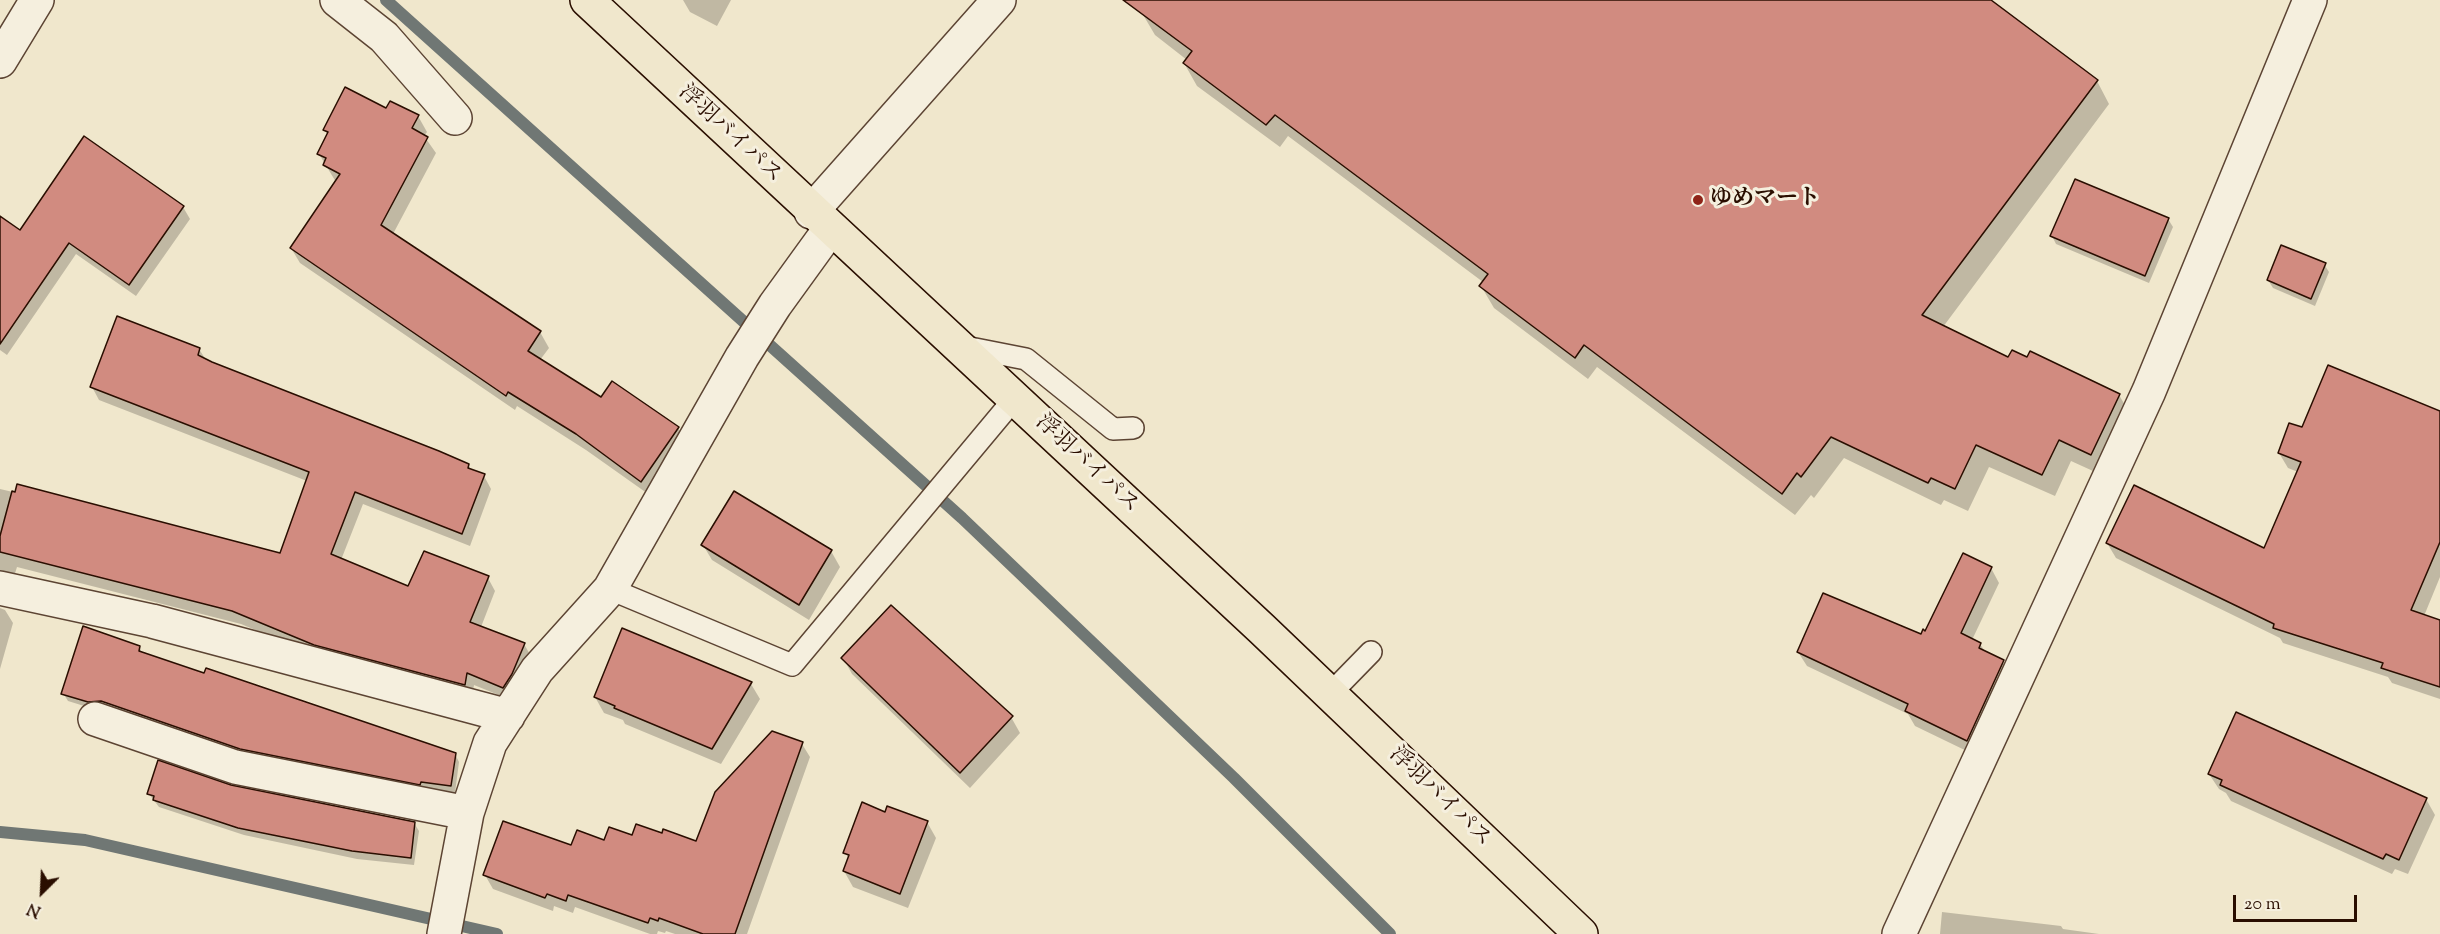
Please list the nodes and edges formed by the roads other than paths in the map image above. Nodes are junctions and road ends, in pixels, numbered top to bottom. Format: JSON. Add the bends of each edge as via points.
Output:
{"nodes":[{"id":1,"x":37,"y":0,"type":"edge"},
{"id":2,"x":337,"y":0,"type":"edge"},
{"id":3,"x":586,"y":0,"type":"edge"},
{"id":4,"x":999,"y":0,"type":"edge"},
{"id":5,"x":2310,"y":0,"type":"edge"},
{"id":6,"x":2,"y":55,"type":"edge"},
{"id":7,"x":455,"y":118,"type":"dead end"},
{"id":8,"x":821,"y":220,"type":"junction"},
{"id":9,"x":957,"y":346,"type":"junction"},
{"id":10,"x":1015,"y":398,"type":"junction"},
{"id":11,"x":1133,"y":428,"type":"dead end"},
{"id":12,"x":0,"y":588,"type":"edge"},
{"id":13,"x":610,"y":589,"type":"junction"},
{"id":14,"x":1371,"y":652,"type":"dead end"},
{"id":15,"x":1330,"y":694,"type":"junction"},
{"id":16,"x":508,"y":716,"type":"junction"},
{"id":17,"x":96,"y":719,"type":"dead end"},
{"id":18,"x":467,"y":813,"type":"junction"},
{"id":19,"x":446,"y":924,"type":"edge"},
{"id":20,"x":1581,"y":934,"type":"edge"},
{"id":21,"x":1899,"y":934,"type":"edge"}],
"edges":[{"from":1,"to":6,"type":"street"},
{"from":2,"to":7,"type":"street","via":[[384,37]]},
{"from":3,"to":8,"type":"highway","name":"浮羽バイパス"},
{"from":4,"to":8,"type":"street"},
{"from":5,"to":21,"type":"street","via":[[2149,391]]},
{"from":8,"to":9,"type":"highway","name":"浮羽バイパス"},
{"from":8,"to":13,"type":"street"},
{"from":9,"to":10,"type":"highway","name":"浮羽バイパス"},
{"from":9,"to":11,"type":"lane","via":[[1026,359],[1113,429]]},
{"from":10,"to":13,"type":"lane","via":[[792,665]]},
{"from":10,"to":15,"type":"highway","name":"浮羽バイパス"},
{"from":12,"to":16,"type":"street","via":[[153,621]]},
{"from":13,"to":16,"type":"street","via":[[537,670]]},
{"from":14,"to":15,"type":"lane"},
{"from":15,"to":20,"type":"highway","name":"浮羽バイパス"},
{"from":16,"to":18,"type":"street","via":[[490,743]]},
{"from":17,"to":18,"type":"street","via":[[235,767]]},
{"from":18,"to":19,"type":"street"}]}
